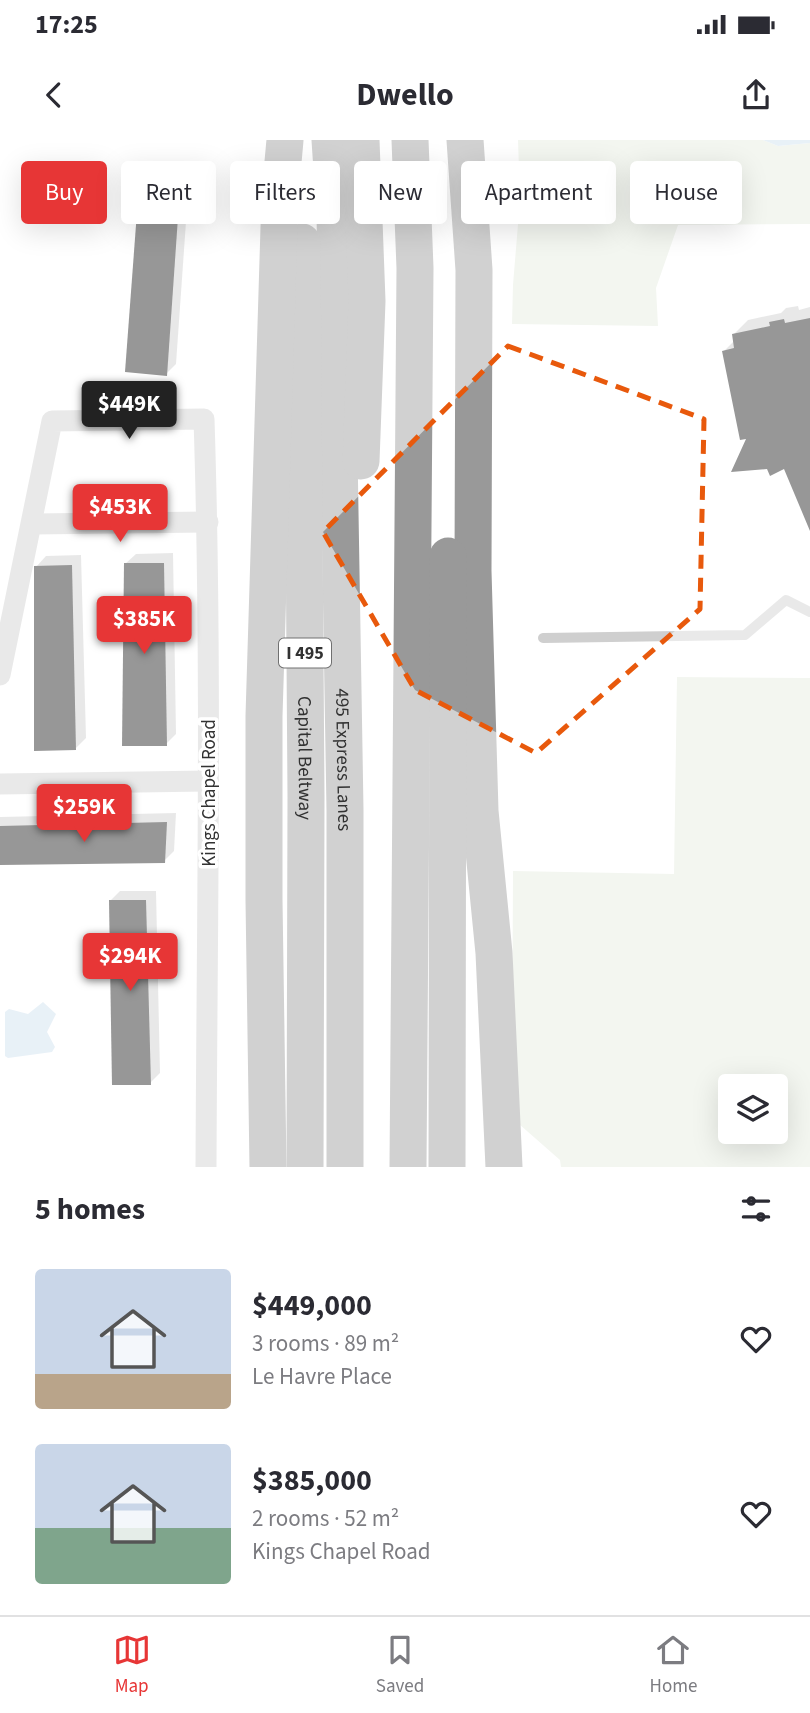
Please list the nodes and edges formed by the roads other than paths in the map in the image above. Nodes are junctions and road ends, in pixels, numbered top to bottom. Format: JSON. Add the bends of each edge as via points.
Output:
{"nodes":[{"id":1,"x":285,"y":140,"type":"edge"},
{"id":2,"x":296,"y":140,"type":"edge"},
{"id":3,"x":330,"y":140,"type":"edge"},
{"id":4,"x":361,"y":140,"type":"edge"},
{"id":5,"x":381,"y":140,"type":"edge"},
{"id":6,"x":410,"y":140,"type":"edge"},
{"id":7,"x":444,"y":140,"type":"edge"},
{"id":8,"x":465,"y":140,"type":"edge"},
{"id":9,"x":208,"y":522,"type":"junction"},
{"id":10,"x":32,"y":524,"type":"junction"},
{"id":11,"x":810,"y":612,"type":"edge"},
{"id":12,"x":543,"y":638,"type":"dead end"},
{"id":13,"x":0,"y":675,"type":"edge"},
{"id":14,"x":411,"y":732,"type":"junction"},
{"id":15,"x":208,"y":781,"type":"junction"},
{"id":16,"x":0,"y":784,"type":"edge"},
{"id":17,"x":345,"y":810,"type":"junction"},
{"id":18,"x":206,"y":1167,"type":"edge"},
{"id":19,"x":268,"y":1167,"type":"edge"},
{"id":20,"x":306,"y":1167,"type":"edge"},
{"id":21,"x":345,"y":1167,"type":"edge"},
{"id":22,"x":408,"y":1167,"type":"edge"},
{"id":23,"x":447,"y":1167,"type":"edge"},
{"id":24,"x":504,"y":1167,"type":"edge"}],
"edges":[{"from":1,"to":19,"type":"highway","via":[[279,208],[264,716]]},
{"from":2,"to":20,"type":"highway","name":"Capital Beltway","number":"I 495","via":[[303,254]]},
{"from":3,"to":17,"type":"highway","name":"495 Express Lanes","number":"I 495"},
{"from":4,"to":17,"type":"highway","via":[[366,356]]},
{"from":5,"to":14,"type":"highway"},
{"from":6,"to":14,"type":"highway","via":[[415,268]]},
{"from":7,"to":23,"type":"highway","via":[[449,271]]},
{"from":8,"to":24,"type":"highway","via":[[474,271],[473,571],[480,811],[494,953]]},
{"from":9,"to":10,"type":"street"},
{"from":9,"to":10,"type":"street","name":"Kings Chapel Road","via":[[204,419],[52,421]]},
{"from":9,"to":15,"type":"street","name":"Kings Chapel Road"},
{"from":10,"to":13,"type":"street"},
{"from":11,"to":12,"type":"lane","via":[[786,600],[745,635]]},
{"from":14,"to":22,"type":"highway"},
{"from":15,"to":16,"type":"street"},
{"from":15,"to":18,"type":"street","name":"Kings Chapel Road"},
{"from":17,"to":21,"type":"highway","name":"495 Express Lanes","number":"I 495"}]}
